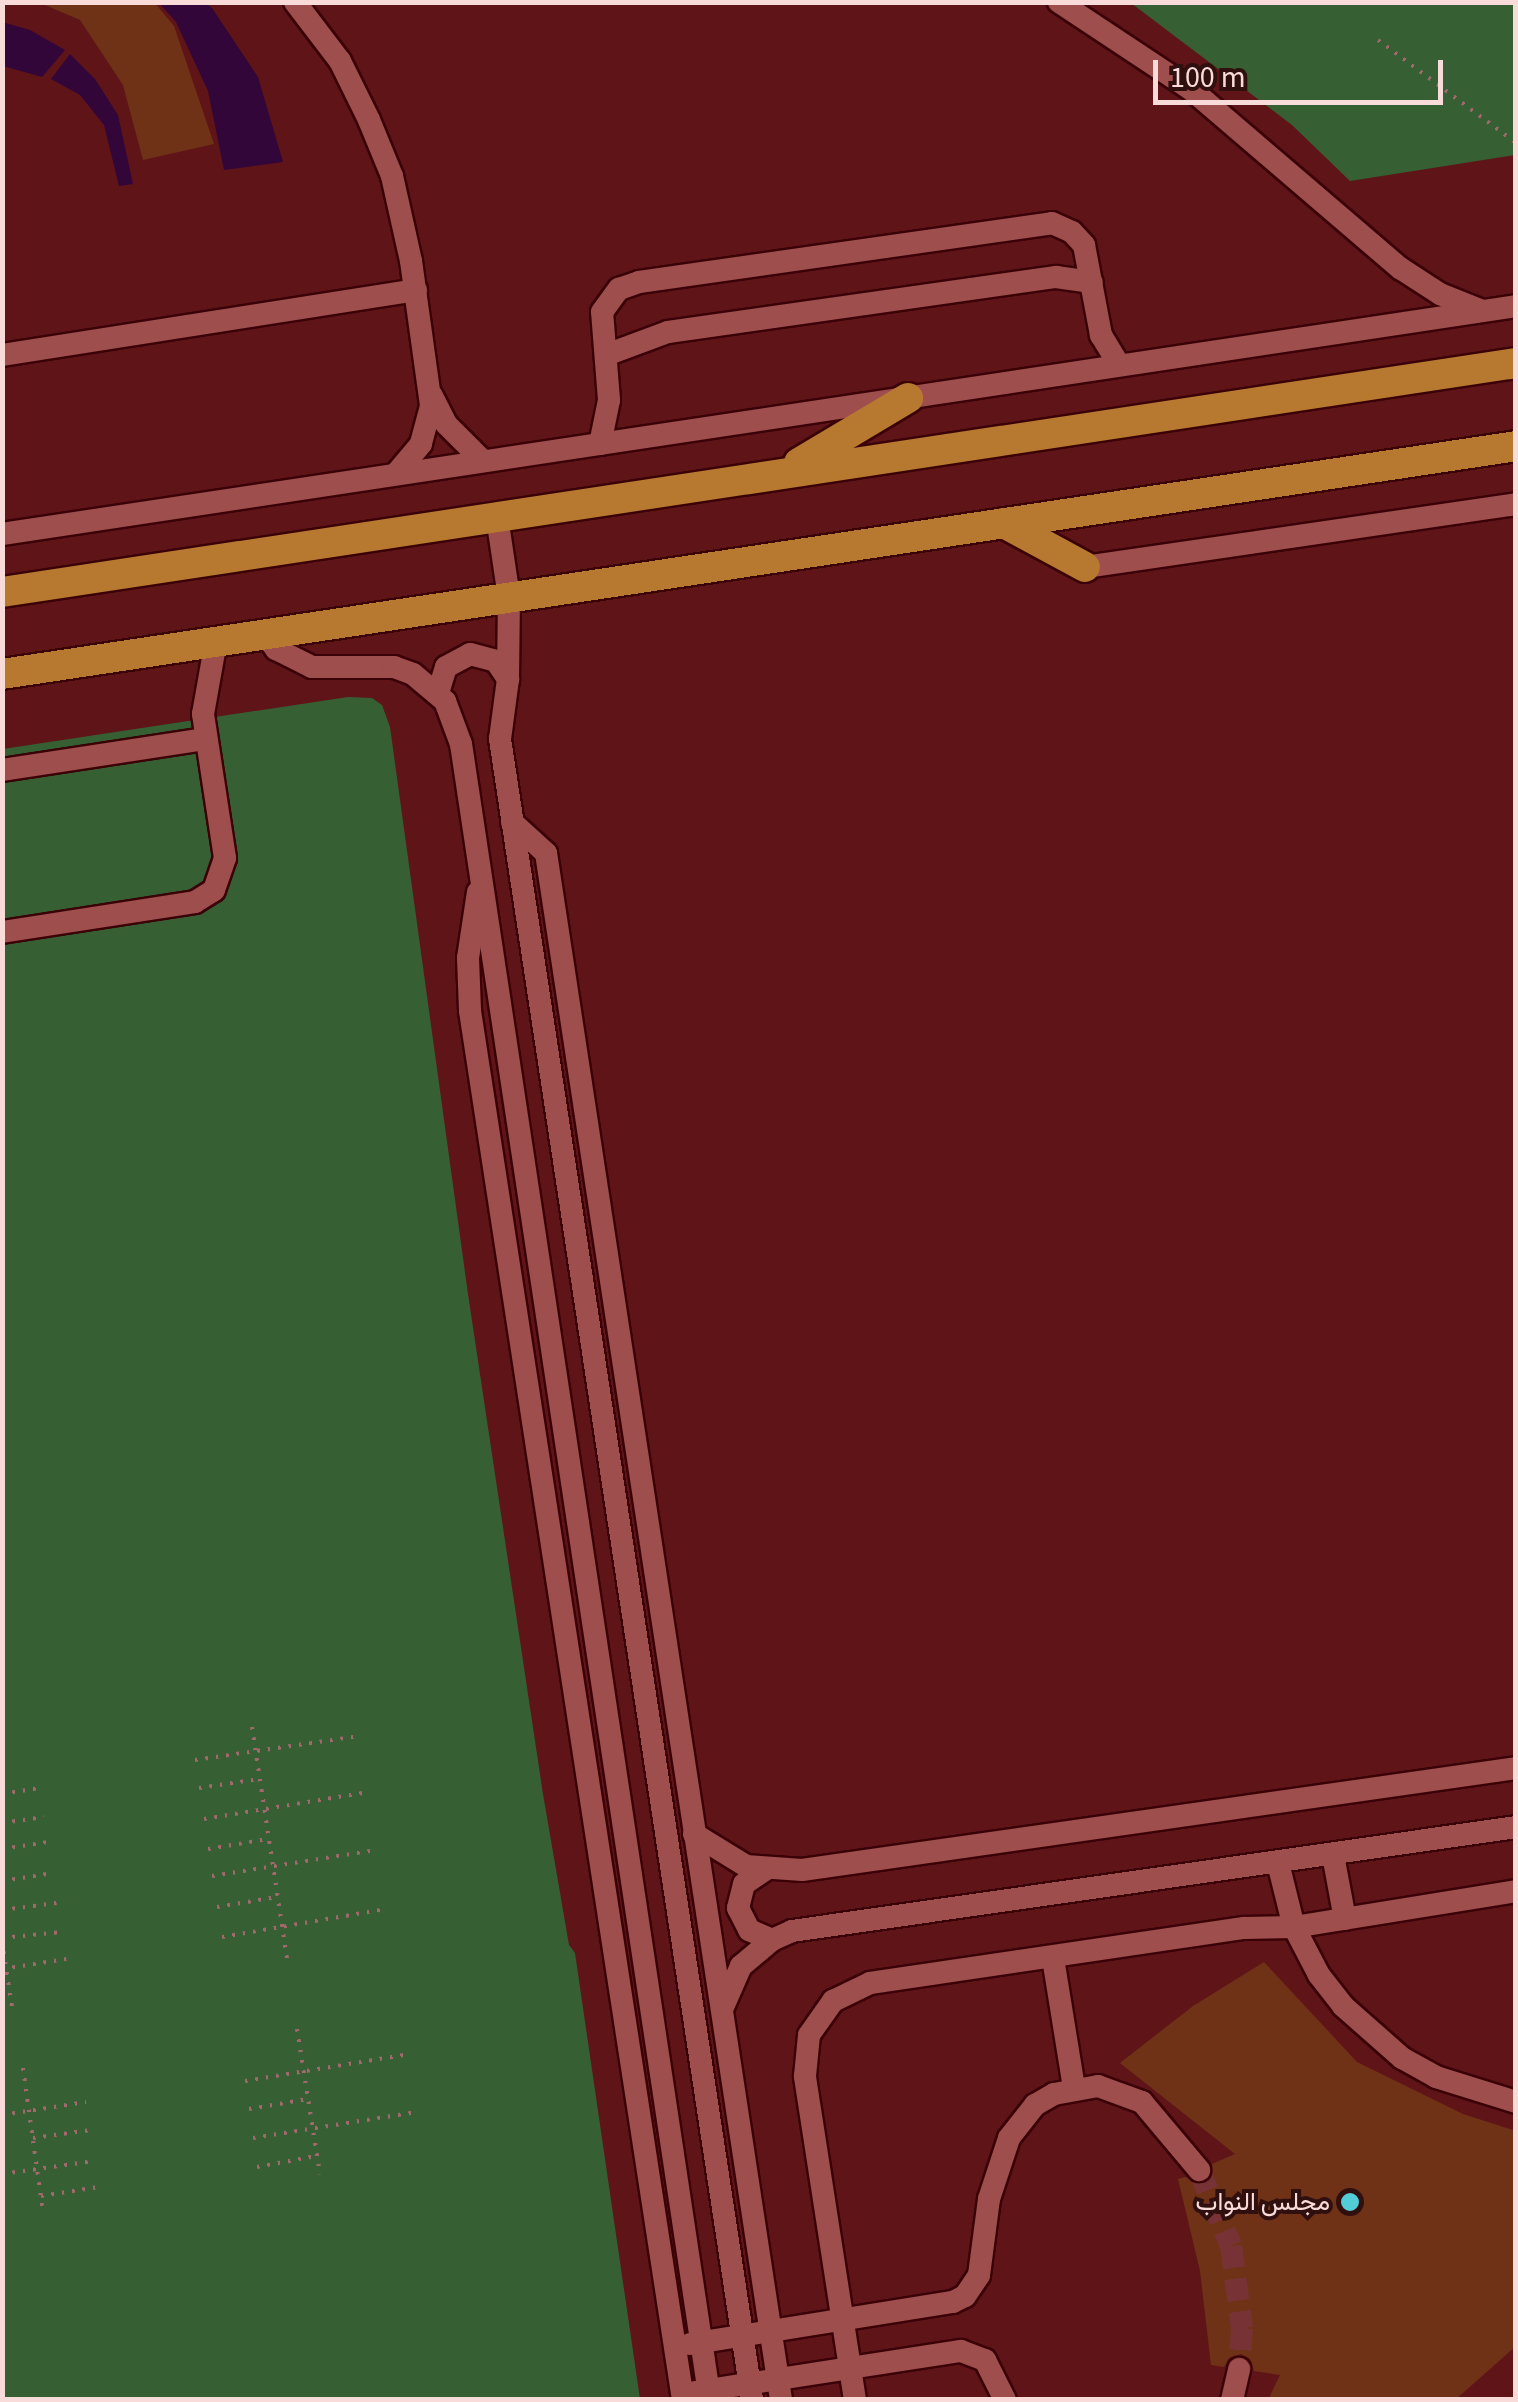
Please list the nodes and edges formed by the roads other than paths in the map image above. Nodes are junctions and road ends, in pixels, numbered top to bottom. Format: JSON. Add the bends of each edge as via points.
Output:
{"nodes":[{"id":1,"x":295,"y":2,"type":"edge"},
{"id":2,"x":1059,"y":2,"type":"edge"},
{"id":3,"x":1092,"y":282,"type":"junction"},
{"id":4,"x":416,"y":290,"type":"junction"},
{"id":5,"x":1516,"y":306,"type":"edge"},
{"id":6,"x":1484,"y":311,"type":"junction"},
{"id":7,"x":2,"y":355,"type":"edge"},
{"id":8,"x":606,"y":355,"type":"junction"},
{"id":9,"x":1516,"y":363,"type":"edge"},
{"id":10,"x":1119,"y":365,"type":"junction"},
{"id":11,"x":430,"y":393,"type":"junction"},
{"id":12,"x":908,"y":398,"type":"junction"},
{"id":13,"x":600,"y":444,"type":"junction"},
{"id":14,"x":1516,"y":446,"type":"edge"},
{"id":15,"x":483,"y":461,"type":"junction"},
{"id":16,"x":786,"y":471,"type":"junction"},
{"id":17,"x":396,"y":474,"type":"junction"},
{"id":18,"x":1516,"y":504,"type":"edge"},
{"id":19,"x":496,"y":518,"type":"junction"},
{"id":20,"x":1004,"y":523,"type":"junction"},
{"id":21,"x":2,"y":534,"type":"edge"},
{"id":22,"x":1085,"y":567,"type":"joint"},
{"id":23,"x":2,"y":592,"type":"edge"},
{"id":24,"x":509,"y":596,"type":"junction"},
{"id":25,"x":265,"y":634,"type":"junction"},
{"id":26,"x":216,"y":641,"type":"junction"},
{"id":27,"x":2,"y":674,"type":"edge"},
{"id":28,"x":508,"y":679,"type":"junction"},
{"id":29,"x":438,"y":693,"type":"junction"},
{"id":30,"x":205,"y":740,"type":"junction"},
{"id":31,"x":2,"y":770,"type":"edge"},
{"id":32,"x":512,"y":822,"type":"junction"},
{"id":33,"x":481,"y":879,"type":"junction"},
{"id":34,"x":2,"y":932,"type":"edge"},
{"id":35,"x":603,"y":1433,"type":"junction"},
{"id":36,"x":637,"y":1459,"type":"junction"},
{"id":37,"x":1516,"y":1768,"type":"edge"},
{"id":38,"x":1516,"y":1826,"type":"edge"},
{"id":39,"x":694,"y":1834,"type":"junction"},
{"id":40,"x":1334,"y":1855,"type":"junction"},
{"id":41,"x":1278,"y":1863,"type":"junction"},
{"id":42,"x":765,"y":1870,"type":"junction"},
{"id":43,"x":1516,"y":1891,"type":"edge"},
{"id":44,"x":1345,"y":1919,"type":"junction"},
{"id":45,"x":1294,"y":1927,"type":"junction"},
{"id":46,"x":772,"y":1940,"type":"junction"},
{"id":47,"x":1053,"y":1958,"type":"junction"},
{"id":48,"x":721,"y":2015,"type":"junction"},
{"id":49,"x":1074,"y":2087,"type":"junction"},
{"id":50,"x":1516,"y":2102,"type":"edge"},
{"id":51,"x":1199,"y":2170,"type":"tunnel mouth"},
{"id":52,"x":842,"y":2319,"type":"junction"},
{"id":53,"x":770,"y":2331,"type":"junction"},
{"id":54,"x":742,"y":2335,"type":"junction"},
{"id":55,"x":702,"y":2342,"type":"junction"},
{"id":56,"x":675,"y":2348,"type":"junction"},
{"id":57,"x":850,"y":2366,"type":"junction"},
{"id":58,"x":1239,"y":2369,"type":"tunnel mouth"},
{"id":59,"x":779,"y":2389,"type":"edge"},
{"id":60,"x":750,"y":2391,"type":"edge"},
{"id":61,"x":709,"y":2394,"type":"edge"},
{"id":62,"x":682,"y":2397,"type":"edge"},
{"id":63,"x":855,"y":2400,"type":"edge"},
{"id":64,"x":1005,"y":2400,"type":"edge"},
{"id":65,"x":1232,"y":2400,"type":"edge"}],
"edges":[{"from":1,"to":4,"type":"street","via":[[340,61],[370,120],[392,176]]},
{"from":2,"to":6,"type":"street","via":[[1192,90],[1400,268]]},
{"from":3,"to":8,"type":"street","via":[[1056,277],[668,332]]},
{"from":3,"to":8,"type":"street","via":[[1078,238],[1042,222],[658,279],[628,284],[611,296],[600,322]]},
{"from":3,"to":10,"type":"street","via":[[1101,335]]},
{"from":4,"to":7,"type":"street"},
{"from":4,"to":11,"type":"street"},
{"from":5,"to":6,"type":"street"},
{"from":6,"to":10,"type":"street"},
{"from":8,"to":13,"type":"street","via":[[609,400]]},
{"from":9,"to":16,"type":"main road"},
{"from":10,"to":12,"type":"street"},
{"from":11,"to":15,"type":"street","via":[[457,438]]},
{"from":11,"to":17,"type":"street","via":[[426,432]]},
{"from":12,"to":13,"type":"street"},
{"from":12,"to":16,"type":"main road"},
{"from":13,"to":15,"type":"street"},
{"from":14,"to":20,"type":"main road"},
{"from":15,"to":17,"type":"street"},
{"from":16,"to":19,"type":"main road"},
{"from":17,"to":21,"type":"street"},
{"from":18,"to":22,"type":"street"},
{"from":19,"to":23,"type":"main road"},
{"from":19,"to":24,"type":"street"},
{"from":20,"to":22,"type":"main road"},
{"from":20,"to":24,"type":"main road"},
{"from":24,"to":25,"type":"main road"},
{"from":24,"to":28,"type":"street"},
{"from":25,"to":26,"type":"main road"},
{"from":25,"to":29,"type":"street","via":[[276,650],[312,667],[394,667]]},
{"from":26,"to":27,"type":"main road"},
{"from":26,"to":30,"type":"street","via":[[204,690]]},
{"from":28,"to":29,"type":"street","via":[[496,662],[470,654],[446,667]]},
{"from":28,"to":32,"type":"street","via":[[500,739]]},
{"from":29,"to":33,"type":"street","via":[[460,744]]},
{"from":30,"to":31,"type":"street"},
{"from":30,"to":34,"type":"street","via":[[225,858],[214,890],[195,902]]},
{"from":32,"to":35,"type":"street"},
{"from":32,"to":36,"type":"street","via":[[546,853]]},
{"from":33,"to":55,"type":"street"},
{"from":33,"to":56,"type":"street","via":[[468,958],[470,1011]]},
{"from":35,"to":36,"type":"street"},
{"from":35,"to":54,"type":"street"},
{"from":36,"to":39,"type":"street"},
{"from":37,"to":42,"type":"street","via":[[822,1868]]},
{"from":38,"to":40,"type":"street"},
{"from":39,"to":42,"type":"street","via":[[727,1858]]},
{"from":39,"to":48,"type":"street"},
{"from":40,"to":41,"type":"street"},
{"from":40,"to":44,"type":"street"},
{"from":41,"to":45,"type":"street"},
{"from":41,"to":46,"type":"street","via":[[814,1928]]},
{"from":42,"to":46,"type":"street","via":[[744,1884],[738,1908],[749,1930]]},
{"from":43,"to":44,"type":"street"},
{"from":44,"to":45,"type":"street"},
{"from":45,"to":47,"type":"street","via":[[1244,1928]]},
{"from":45,"to":50,"type":"street","via":[[1319,1974],[1370,2034],[1436,2077]]},
{"from":46,"to":48,"type":"street","via":[[741,1966]]},
{"from":47,"to":49,"type":"street"},
{"from":47,"to":52,"type":"street","via":[[870,1983],[819,2017],[807,2045],[805,2076]]},
{"from":48,"to":53,"type":"street"},
{"from":49,"to":51,"type":"street","via":[[1120,2091],[1142,2102]]},
{"from":49,"to":52,"type":"street","via":[[1035,2105],[1009,2138],[990,2199],[979,2275],[965,2296]]},
{"from":52,"to":53,"type":"street"},
{"from":52,"to":57,"type":"street"},
{"from":53,"to":54,"type":"street"},
{"from":53,"to":59,"type":"street"},
{"from":54,"to":55,"type":"street"},
{"from":54,"to":60,"type":"street"},
{"from":55,"to":56,"type":"street"},
{"from":55,"to":61,"type":"street"},
{"from":56,"to":62,"type":"street"},
{"from":57,"to":59,"type":"street"},
{"from":57,"to":63,"type":"street"},
{"from":57,"to":64,"type":"street","via":[[972,2352],[994,2372]]},
{"from":58,"to":65,"type":"street"},
{"from":59,"to":60,"type":"street"},
{"from":60,"to":61,"type":"street"},
{"from":61,"to":62,"type":"street"}]}
